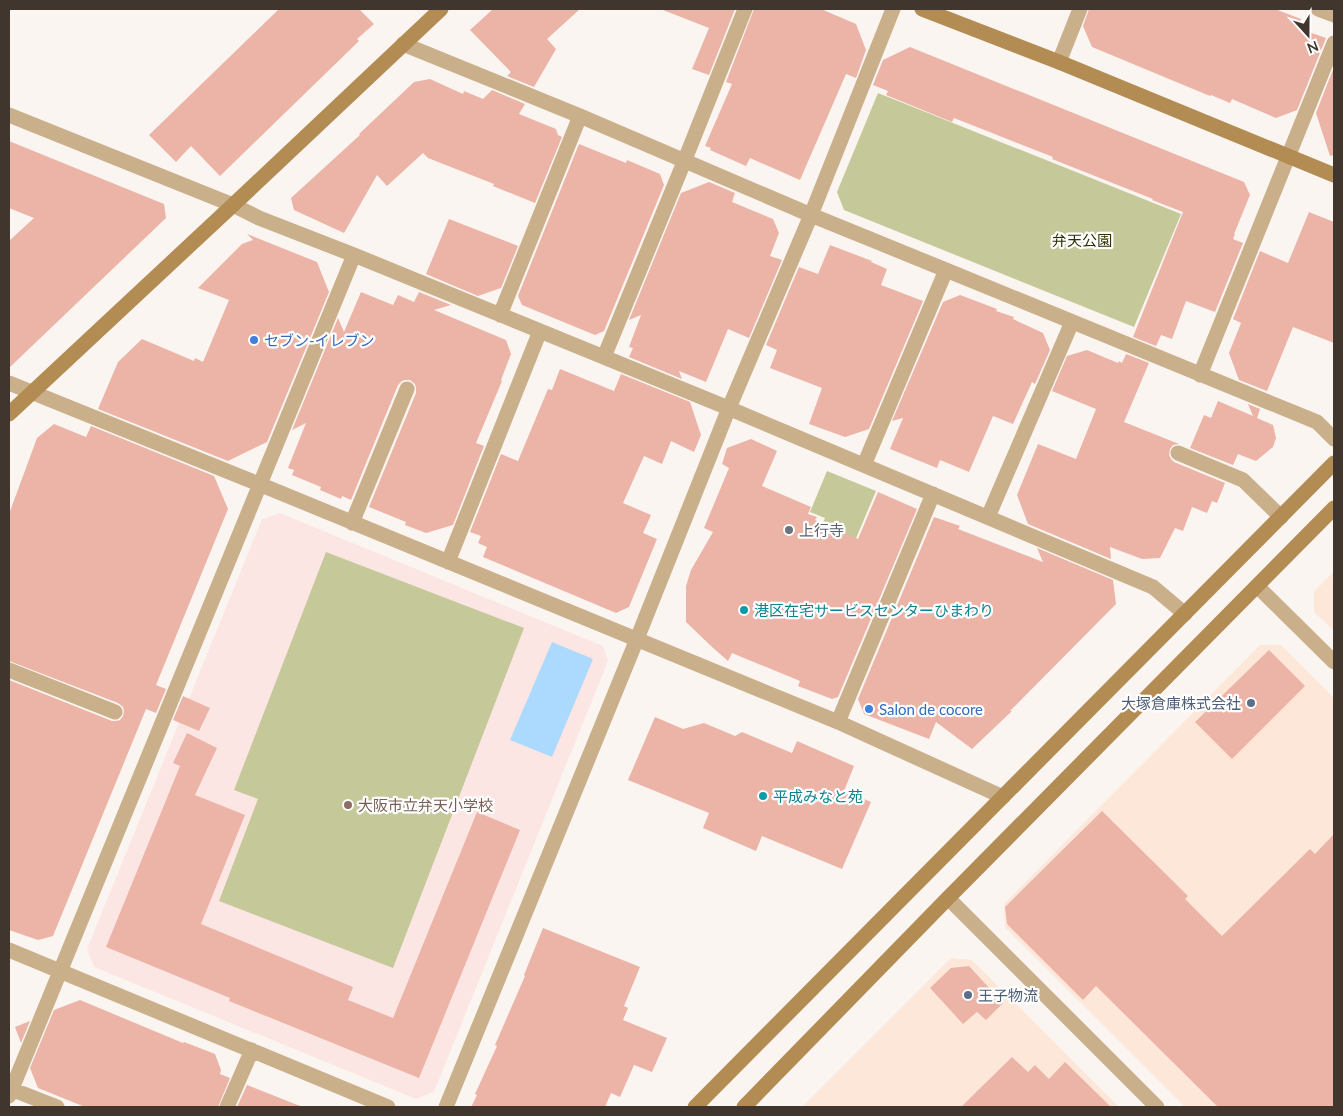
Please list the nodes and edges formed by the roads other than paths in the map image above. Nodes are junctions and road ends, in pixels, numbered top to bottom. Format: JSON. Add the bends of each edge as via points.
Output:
{"nodes":[{"id":1,"x":441,"y":9,"type":"edge"},
{"id":2,"x":745,"y":9,"type":"edge"},
{"id":3,"x":893,"y":9,"type":"edge"},
{"id":4,"x":922,"y":9,"type":"edge"},
{"id":5,"x":1080,"y":9,"type":"edge"},
{"id":6,"x":1318,"y":9,"type":"edge"},
{"id":7,"x":1334,"y":15,"type":"edge"},
{"id":8,"x":1334,"y":43,"type":"edge"},
{"id":9,"x":404,"y":44,"type":"junction"},
{"id":10,"x":1059,"y":62,"type":"junction"},
{"id":11,"x":9,"y":115,"type":"edge"},
{"id":12,"x":580,"y":116,"type":"junction"},
{"id":13,"x":1288,"y":156,"type":"junction"},
{"id":14,"x":684,"y":162,"type":"junction"},
{"id":15,"x":1334,"y":175,"type":"edge"},
{"id":16,"x":233,"y":206,"type":"junction"},
{"id":17,"x":811,"y":215,"type":"junction"},
{"id":18,"x":354,"y":255,"type":"junction"},
{"id":19,"x":946,"y":270,"type":"junction"},
{"id":20,"x":500,"y":315,"type":"junction"},
{"id":21,"x":1072,"y":322,"type":"junction"},
{"id":22,"x":540,"y":331,"type":"junction"},
{"id":23,"x":604,"y":357,"type":"junction"},
{"id":24,"x":1200,"y":375,"type":"junction"},
{"id":25,"x":9,"y":383,"type":"edge"},
{"id":26,"x":407,"y":389,"type":"dead end"},
{"id":27,"x":32,"y":392,"type":"junction"},
{"id":28,"x":729,"y":408,"type":"junction"},
{"id":29,"x":9,"y":414,"type":"edge"},
{"id":30,"x":1334,"y":438,"type":"edge"},
{"id":31,"x":1178,"y":453,"type":"dead end"},
{"id":32,"x":1334,"y":464,"type":"edge"},
{"id":33,"x":864,"y":465,"type":"junction"},
{"id":34,"x":260,"y":484,"type":"junction"},
{"id":35,"x":933,"y":494,"type":"junction"},
{"id":36,"x":1334,"y":508,"type":"edge"},
{"id":37,"x":988,"y":517,"type":"junction"},
{"id":38,"x":1281,"y":517,"type":"junction"},
{"id":39,"x":352,"y":523,"type":"junction"},
{"id":40,"x":448,"y":562,"type":"junction"},
{"id":41,"x":1257,"y":586,"type":"junction"},
{"id":42,"x":1185,"y":614,"type":"junction"},
{"id":43,"x":638,"y":639,"type":"junction"},
{"id":44,"x":1334,"y":662,"type":"edge"},
{"id":45,"x":9,"y":670,"type":"edge"},
{"id":46,"x":115,"y":712,"type":"dead end"},
{"id":47,"x":838,"y":722,"type":"junction"},
{"id":48,"x":1003,"y":797,"type":"junction"},
{"id":49,"x":948,"y":898,"type":"junction"},
{"id":50,"x":9,"y":950,"type":"edge"},
{"id":51,"x":59,"y":972,"type":"junction"},
{"id":52,"x":252,"y":1050,"type":"junction"},
{"id":53,"x":10,"y":1092,"type":"edge"},
{"id":54,"x":57,"y":1107,"type":"edge"},
{"id":55,"x":227,"y":1107,"type":"edge"},
{"id":56,"x":388,"y":1107,"type":"edge"},
{"id":57,"x":446,"y":1107,"type":"edge"},
{"id":58,"x":695,"y":1107,"type":"edge"},
{"id":59,"x":744,"y":1107,"type":"edge"},
{"id":60,"x":1157,"y":1107,"type":"edge"}],
"edges":[{"from":1,"to":9,"type":"street"},
{"from":2,"to":14,"type":"street"},
{"from":3,"to":17,"type":"street"},
{"from":4,"to":10,"type":"street"},
{"from":5,"to":10,"type":"street"},
{"from":6,"to":7,"type":"street"},
{"from":8,"to":13,"type":"street"},
{"from":9,"to":12,"type":"street"},
{"from":9,"to":16,"type":"street"},
{"from":10,"to":13,"type":"street"},
{"from":11,"to":16,"type":"street"},
{"from":12,"to":14,"type":"street"},
{"from":12,"to":20,"type":"street"},
{"from":13,"to":15,"type":"street"},
{"from":13,"to":24,"type":"street"},
{"from":14,"to":17,"type":"street"},
{"from":14,"to":23,"type":"street"},
{"from":16,"to":18,"type":"street"},
{"from":16,"to":27,"type":"street"},
{"from":17,"to":19,"type":"street"},
{"from":17,"to":28,"type":"street"},
{"from":18,"to":20,"type":"street"},
{"from":18,"to":34,"type":"street"},
{"from":19,"to":21,"type":"street"},
{"from":19,"to":33,"type":"street"},
{"from":20,"to":22,"type":"street"},
{"from":21,"to":24,"type":"street"},
{"from":21,"to":37,"type":"street"},
{"from":22,"to":23,"type":"street"},
{"from":22,"to":40,"type":"street"},
{"from":23,"to":28,"type":"street"},
{"from":24,"to":30,"type":"street","via":[[1317,422]]},
{"from":25,"to":27,"type":"street"},
{"from":26,"to":39,"type":"street"},
{"from":27,"to":29,"type":"street"},
{"from":27,"to":34,"type":"street"},
{"from":28,"to":33,"type":"street"},
{"from":28,"to":43,"type":"street"},
{"from":31,"to":38,"type":"street","via":[[1242,480]]},
{"from":32,"to":38,"type":"street"},
{"from":33,"to":35,"type":"street"},
{"from":34,"to":39,"type":"street"},
{"from":34,"to":51,"type":"street"},
{"from":35,"to":37,"type":"street"},
{"from":35,"to":47,"type":"street"},
{"from":36,"to":41,"type":"street"},
{"from":37,"to":42,"type":"street","via":[[1152,587]]},
{"from":38,"to":42,"type":"street"},
{"from":39,"to":40,"type":"street"},
{"from":40,"to":43,"type":"street"},
{"from":41,"to":44,"type":"street"},
{"from":41,"to":49,"type":"street"},
{"from":42,"to":48,"type":"street"},
{"from":43,"to":47,"type":"street"},
{"from":43,"to":57,"type":"street"},
{"from":45,"to":46,"type":"street"},
{"from":47,"to":48,"type":"street"},
{"from":48,"to":58,"type":"street"},
{"from":49,"to":59,"type":"street"},
{"from":49,"to":60,"type":"street"},
{"from":50,"to":51,"type":"street"},
{"from":51,"to":52,"type":"street"},
{"from":51,"to":53,"type":"street"},
{"from":52,"to":55,"type":"street"},
{"from":52,"to":56,"type":"street"},
{"from":53,"to":54,"type":"street"}]}
